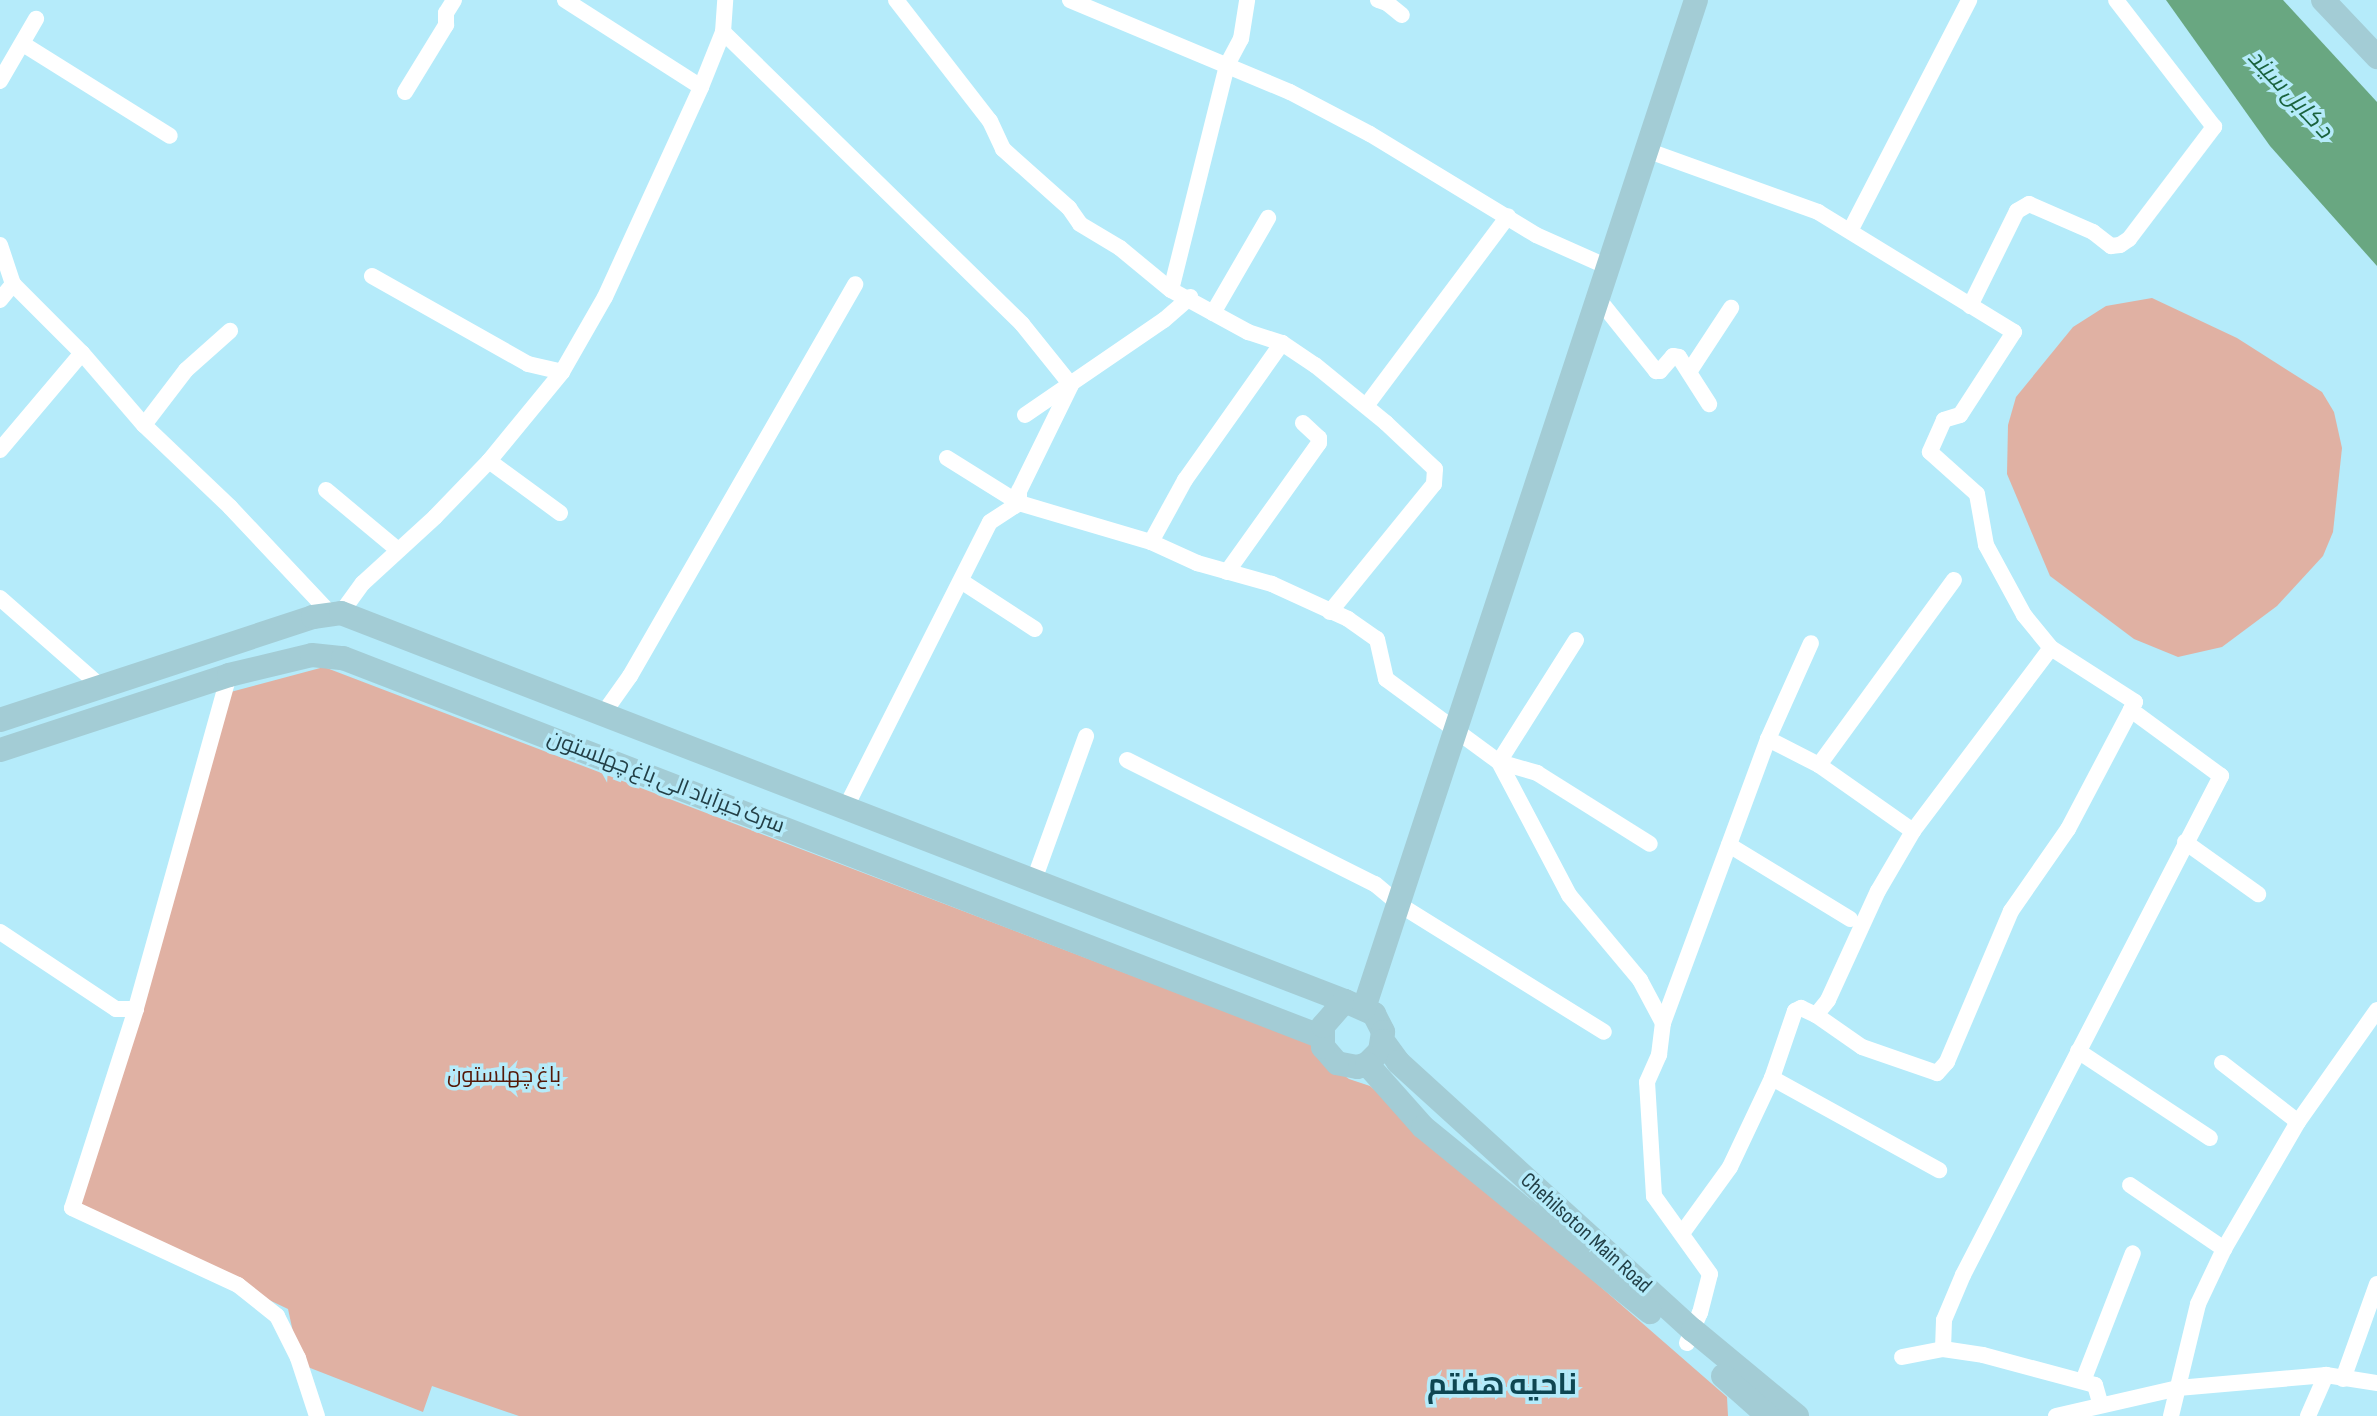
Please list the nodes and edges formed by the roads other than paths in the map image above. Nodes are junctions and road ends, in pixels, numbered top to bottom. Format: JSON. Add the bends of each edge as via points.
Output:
{"nodes":[{"id":1,"x":454,"y":0,"type":"edge"},
{"id":2,"x":565,"y":0,"type":"edge"},
{"id":3,"x":725,"y":0,"type":"edge"},
{"id":4,"x":896,"y":0,"type":"edge"},
{"id":5,"x":1070,"y":0,"type":"edge"},
{"id":6,"x":1247,"y":0,"type":"edge"},
{"id":7,"x":1378,"y":0,"type":"edge"},
{"id":8,"x":1696,"y":0,"type":"edge"},
{"id":9,"x":1969,"y":0,"type":"edge"},
{"id":10,"x":2116,"y":0,"type":"edge"},
{"id":11,"x":2323,"y":0,"type":"edge"},
{"id":12,"x":1402,"y":15,"type":"dead end"},
{"id":13,"x":36,"y":19,"type":"dead end"},
{"id":14,"x":723,"y":32,"type":"junction"},
{"id":15,"x":23,"y":44,"type":"junction"},
{"id":16,"x":2377,"y":57,"type":"edge"},
{"id":17,"x":1227,"y":65,"type":"junction"},
{"id":18,"x":0,"y":81,"type":"edge"},
{"id":19,"x":701,"y":87,"type":"junction"},
{"id":20,"x":405,"y":92,"type":"dead end"},
{"id":21,"x":170,"y":136,"type":"dead end"},
{"id":22,"x":1649,"y":151,"type":"junction"},
{"id":23,"x":1508,"y":216,"type":"junction"},
{"id":24,"x":1268,"y":218,"type":"dead end"},
{"id":25,"x":1850,"y":231,"type":"junction"},
{"id":26,"x":0,"y":245,"type":"edge"},
{"id":27,"x":1610,"y":268,"type":"junction"},
{"id":28,"x":7,"y":275,"type":"edge"},
{"id":29,"x":372,"y":276,"type":"dead end"},
{"id":30,"x":855,"y":284,"type":"dead end"},
{"id":31,"x":1171,"y":290,"type":"junction"},
{"id":32,"x":1190,"y":297,"type":"junction"},
{"id":33,"x":0,"y":300,"type":"edge"},
{"id":34,"x":1600,"y":301,"type":"junction"},
{"id":35,"x":1970,"y":306,"type":"junction"},
{"id":36,"x":1731,"y":308,"type":"dead end"},
{"id":37,"x":1213,"y":313,"type":"junction"},
{"id":38,"x":230,"y":331,"type":"dead end"},
{"id":39,"x":1282,"y":343,"type":"junction"},
{"id":40,"x":82,"y":353,"type":"junction"},
{"id":41,"x":562,"y":372,"type":"junction"},
{"id":42,"x":1689,"y":372,"type":"junction"},
{"id":43,"x":1071,"y":385,"type":"junction"},
{"id":44,"x":1709,"y":404,"type":"dead end"},
{"id":45,"x":1366,"y":406,"type":"junction"},
{"id":46,"x":1025,"y":415,"type":"dead end"},
{"id":47,"x":1303,"y":423,"type":"dead end"},
{"id":48,"x":144,"y":425,"type":"junction"},
{"id":49,"x":0,"y":450,"type":"edge"},
{"id":50,"x":947,"y":458,"type":"dead end"},
{"id":51,"x":489,"y":461,"type":"junction"},
{"id":52,"x":326,"y":490,"type":"dead end"},
{"id":53,"x":1019,"y":503,"type":"junction"},
{"id":54,"x":560,"y":513,"type":"dead end"},
{"id":55,"x":1151,"y":542,"type":"junction"},
{"id":56,"x":398,"y":550,"type":"junction"},
{"id":57,"x":1227,"y":572,"type":"junction"},
{"id":58,"x":1954,"y":580,"type":"dead end"},
{"id":59,"x":961,"y":581,"type":"junction"},
{"id":60,"x":0,"y":598,"type":"edge"},
{"id":61,"x":1330,"y":612,"type":"junction"},
{"id":62,"x":336,"y":614,"type":"junction"},
{"id":63,"x":1035,"y":629,"type":"dead end"},
{"id":64,"x":1576,"y":640,"type":"dead end"},
{"id":65,"x":1811,"y":643,"type":"dead end"},
{"id":66,"x":2051,"y":648,"type":"junction"},
{"id":67,"x":229,"y":675,"type":"junction"},
{"id":68,"x":100,"y":686,"type":"junction"},
{"id":69,"x":2131,"y":710,"type":"junction"},
{"id":70,"x":603,"y":714,"type":"junction"},
{"id":71,"x":0,"y":720,"type":"edge"},
{"id":72,"x":1456,"y":729,"type":"junction"},
{"id":73,"x":1086,"y":736,"type":"dead end"},
{"id":74,"x":1768,"y":739,"type":"junction"},
{"id":75,"x":0,"y":750,"type":"edge"},
{"id":76,"x":1127,"y":760,"type":"dead end"},
{"id":77,"x":1499,"y":762,"type":"junction"},
{"id":78,"x":1819,"y":765,"type":"junction"},
{"id":79,"x":846,"y":807,"type":"junction"},
{"id":80,"x":1913,"y":831,"type":"junction"},
{"id":81,"x":2185,"y":842,"type":"junction"},
{"id":82,"x":1650,"y":844,"type":"dead end"},
{"id":83,"x":1729,"y":845,"type":"junction"},
{"id":84,"x":1034,"y":880,"type":"junction"},
{"id":85,"x":2258,"y":894,"type":"dead end"},
{"id":86,"x":1400,"y":905,"type":"junction"},
{"id":87,"x":1850,"y":919,"type":"dead end"},
{"id":88,"x":0,"y":932,"type":"edge"},
{"id":89,"x":1354,"y":1004,"type":"junction"},
{"id":90,"x":136,"y":1009,"type":"junction"},
{"id":91,"x":2377,"y":1010,"type":"edge"},
{"id":92,"x":1816,"y":1015,"type":"junction"},
{"id":93,"x":1663,"y":1023,"type":"junction"},
{"id":94,"x":1604,"y":1032,"type":"dead end"},
{"id":95,"x":1322,"y":1037,"type":"junction"},
{"id":96,"x":1383,"y":1041,"type":"junction"},
{"id":97,"x":2078,"y":1051,"type":"junction"},
{"id":98,"x":2222,"y":1063,"type":"dead end"},
{"id":99,"x":1367,"y":1064,"type":"junction"},
{"id":100,"x":1772,"y":1078,"type":"junction"},
{"id":101,"x":2298,"y":1122,"type":"junction"},
{"id":102,"x":2210,"y":1138,"type":"dead end"},
{"id":103,"x":1939,"y":1170,"type":"dead end"},
{"id":104,"x":2130,"y":1185,"type":"dead end"},
{"id":105,"x":1683,"y":1232,"type":"junction"},
{"id":106,"x":2224,"y":1249,"type":"junction"},
{"id":107,"x":2133,"y":1253,"type":"dead end"},
{"id":108,"x":2377,"y":1284,"type":"edge"},
{"id":109,"x":1690,"y":1336,"type":"junction"},
{"id":110,"x":1943,"y":1349,"type":"junction"},
{"id":111,"x":1902,"y":1357,"type":"dead end"},
{"id":112,"x":2334,"y":1377,"type":"junction"},
{"id":113,"x":2083,"y":1381,"type":"junction"},
{"id":114,"x":2377,"y":1383,"type":"edge"},
{"id":115,"x":2178,"y":1388,"type":"junction"},
{"id":116,"x":2100,"y":1403,"type":"junction"},
{"id":117,"x":317,"y":1416,"type":"edge"},
{"id":118,"x":1768,"y":1416,"type":"edge"},
{"id":119,"x":1797,"y":1416,"type":"edge"},
{"id":120,"x":2056,"y":1416,"type":"edge"},
{"id":121,"x":2171,"y":1416,"type":"edge"},
{"id":122,"x":2308,"y":1416,"type":"edge"}],
"edges":[{"from":1,"to":20,"type":"street","via":[[446,25]]},
{"from":2,"to":19,"type":"street"},
{"from":3,"to":14,"type":"street"},
{"from":4,"to":31,"type":"street","via":[[990,121],[1003,149],[1080,224],[1120,248]]},
{"from":5,"to":17,"type":"street"},
{"from":6,"to":17,"type":"street","via":[[1241,39]]},
{"from":7,"to":12,"type":"street"},
{"from":8,"to":22,"type":"main road"},
{"from":9,"to":25,"type":"street"},
{"from":10,"to":35,"type":"street","via":[[2214,127],[2120,245],[2111,246],[2093,232],[2029,204],[2017,211]]},
{"from":11,"to":16,"type":"main road"},
{"from":13,"to":15,"type":"street"},
{"from":14,"to":19,"type":"street"},
{"from":14,"to":43,"type":"street","via":[[1022,324]]},
{"from":15,"to":18,"type":"street"},
{"from":15,"to":21,"type":"street"},
{"from":17,"to":23,"type":"street","via":[[1370,134]]},
{"from":17,"to":31,"type":"street"},
{"from":19,"to":41,"type":"street","via":[[605,297]]},
{"from":22,"to":25,"type":"street","via":[[1818,212]]},
{"from":22,"to":27,"type":"main road"},
{"from":23,"to":27,"type":"street","via":[[1536,235]]},
{"from":23,"to":45,"type":"street"},
{"from":24,"to":37,"type":"street"},
{"from":25,"to":35,"type":"street"},
{"from":26,"to":28,"type":"street"},
{"from":27,"to":34,"type":"main road"},
{"from":28,"to":33,"type":"street"},
{"from":28,"to":40,"type":"street"},
{"from":29,"to":41,"type":"street","via":[[528,364]]},
{"from":30,"to":70,"type":"street","via":[[630,676]]},
{"from":31,"to":32,"type":"street"},
{"from":32,"to":37,"type":"street"},
{"from":32,"to":43,"type":"street"},
{"from":34,"to":42,"type":"street","via":[[1656,371],[1677,355]]},
{"from":34,"to":72,"type":"main road"},
{"from":35,"to":66,"type":"street","via":[[2010,328],[2013,338],[1960,415],[1944,420],[1930,452],[1977,494],[1986,545],[2024,615]]},
{"from":36,"to":42,"type":"street"},
{"from":37,"to":39,"type":"street"},
{"from":38,"to":48,"type":"street","via":[[186,370]]},
{"from":39,"to":45,"type":"street"},
{"from":39,"to":55,"type":"street","via":[[1185,480]]},
{"from":40,"to":48,"type":"street"},
{"from":40,"to":49,"type":"street"},
{"from":41,"to":51,"type":"street"},
{"from":42,"to":44,"type":"street"},
{"from":43,"to":46,"type":"street"},
{"from":43,"to":53,"type":"street","via":[[1019,491]]},
{"from":45,"to":61,"type":"street","via":[[1437,476],[1375,562]]},
{"from":47,"to":57,"type":"street","via":[[1319,443]]},
{"from":48,"to":62,"type":"street"},
{"from":50,"to":53,"type":"street"},
{"from":51,"to":54,"type":"street"},
{"from":51,"to":56,"type":"street"},
{"from":52,"to":56,"type":"street"},
{"from":53,"to":55,"type":"street"},
{"from":53,"to":59,"type":"street","via":[[990,522]]},
{"from":55,"to":57,"type":"street"},
{"from":56,"to":62,"type":"street"},
{"from":57,"to":61,"type":"street","via":[[1272,584]]},
{"from":58,"to":78,"type":"street"},
{"from":59,"to":63,"type":"street"},
{"from":59,"to":79,"type":"street"},
{"from":60,"to":68,"type":"street"},
{"from":61,"to":72,"type":"street","via":[[1377,639],[1386,679]]},
{"from":62,"to":68,"type":"main road"},
{"from":62,"to":70,"type":"main road"},
{"from":64,"to":77,"type":"street"},
{"from":65,"to":74,"type":"street"},
{"from":66,"to":69,"type":"street","via":[[2134,701]]},
{"from":66,"to":80,"type":"street"},
{"from":67,"to":75,"type":"main road","name":"سرک خیرآباد الی باغ چهلستون"},
{"from":67,"to":90,"type":"street"},
{"from":67,"to":95,"type":"main road","name":"سرک خیرآباد الی باغ چهلستون","via":[[312,655],[343,658]]},
{"from":68,"to":71,"type":"main road"},
{"from":69,"to":81,"type":"street","via":[[2221,776]]},
{"from":69,"to":92,"type":"street","via":[[2068,829],[2011,911],[1947,1062],[1937,1073],[1862,1047]]},
{"from":70,"to":79,"type":"main road"},
{"from":72,"to":77,"type":"street"},
{"from":72,"to":86,"type":"main road"},
{"from":73,"to":84,"type":"street"},
{"from":74,"to":78,"type":"street"},
{"from":74,"to":83,"type":"street"},
{"from":76,"to":86,"type":"street","via":[[1375,884]]},
{"from":77,"to":82,"type":"street","via":[[1537,773]]},
{"from":77,"to":93,"type":"street","via":[[1569,895],[1640,980]]},
{"from":78,"to":80,"type":"street"},
{"from":79,"to":84,"type":"main road"},
{"from":80,"to":92,"type":"street"},
{"from":81,"to":85,"type":"street"},
{"from":81,"to":97,"type":"street"},
{"from":83,"to":87,"type":"street"},
{"from":83,"to":93,"type":"street"},
{"from":84,"to":89,"type":"main road"},
{"from":86,"to":89,"type":"main road"},
{"from":86,"to":94,"type":"street"},
{"from":88,"to":90,"type":"street","via":[[116,1009]]},
{"from":89,"to":95,"type":"main road","via":[[1329,1017]]},
{"from":89,"to":96,"type":"main road","via":[[1380,1022]]},
{"from":90,"to":117,"type":"street","via":[[72,1208],[238,1285],[277,1316]]},
{"from":91,"to":101,"type":"street"},
{"from":92,"to":100,"type":"street","via":[[1801,1008],[1795,1011]]},
{"from":93,"to":105,"type":"street","via":[[1659,1055],[1647,1082],[1654,1196]]},
{"from":95,"to":99,"type":"main road","via":[[1337,1063]]},
{"from":96,"to":99,"type":"main road"},
{"from":96,"to":109,"type":"main road","name":"Chehilsoton Main Road","via":[[1398,1062]]},
{"from":97,"to":102,"type":"street"},
{"from":97,"to":110,"type":"street","via":[[1963,1275],[1944,1320]]},
{"from":98,"to":101,"type":"street"},
{"from":99,"to":109,"type":"main road","name":"Chehilsoton Main Road","via":[[1423,1127]]},
{"from":100,"to":103,"type":"street"},
{"from":100,"to":105,"type":"street","via":[[1730,1167]]},
{"from":101,"to":106,"type":"street"},
{"from":104,"to":106,"type":"street"},
{"from":105,"to":109,"type":"street","via":[[1710,1274]]},
{"from":106,"to":115,"type":"street","via":[[2198,1304]]},
{"from":107,"to":113,"type":"street"},
{"from":108,"to":112,"type":"street"},
{"from":109,"to":118,"type":"main road","name":"Chehilsoton Main Road"},
{"from":109,"to":119,"type":"main road","name":"Chehilsoton Main Road"},
{"from":110,"to":111,"type":"street"},
{"from":110,"to":113,"type":"street"},
{"from":112,"to":114,"type":"street"},
{"from":112,"to":115,"type":"street"},
{"from":112,"to":122,"type":"street"},
{"from":113,"to":116,"type":"street","via":[[2095,1385]]},
{"from":115,"to":116,"type":"street"},
{"from":115,"to":121,"type":"street"},
{"from":116,"to":120,"type":"street"}]}
